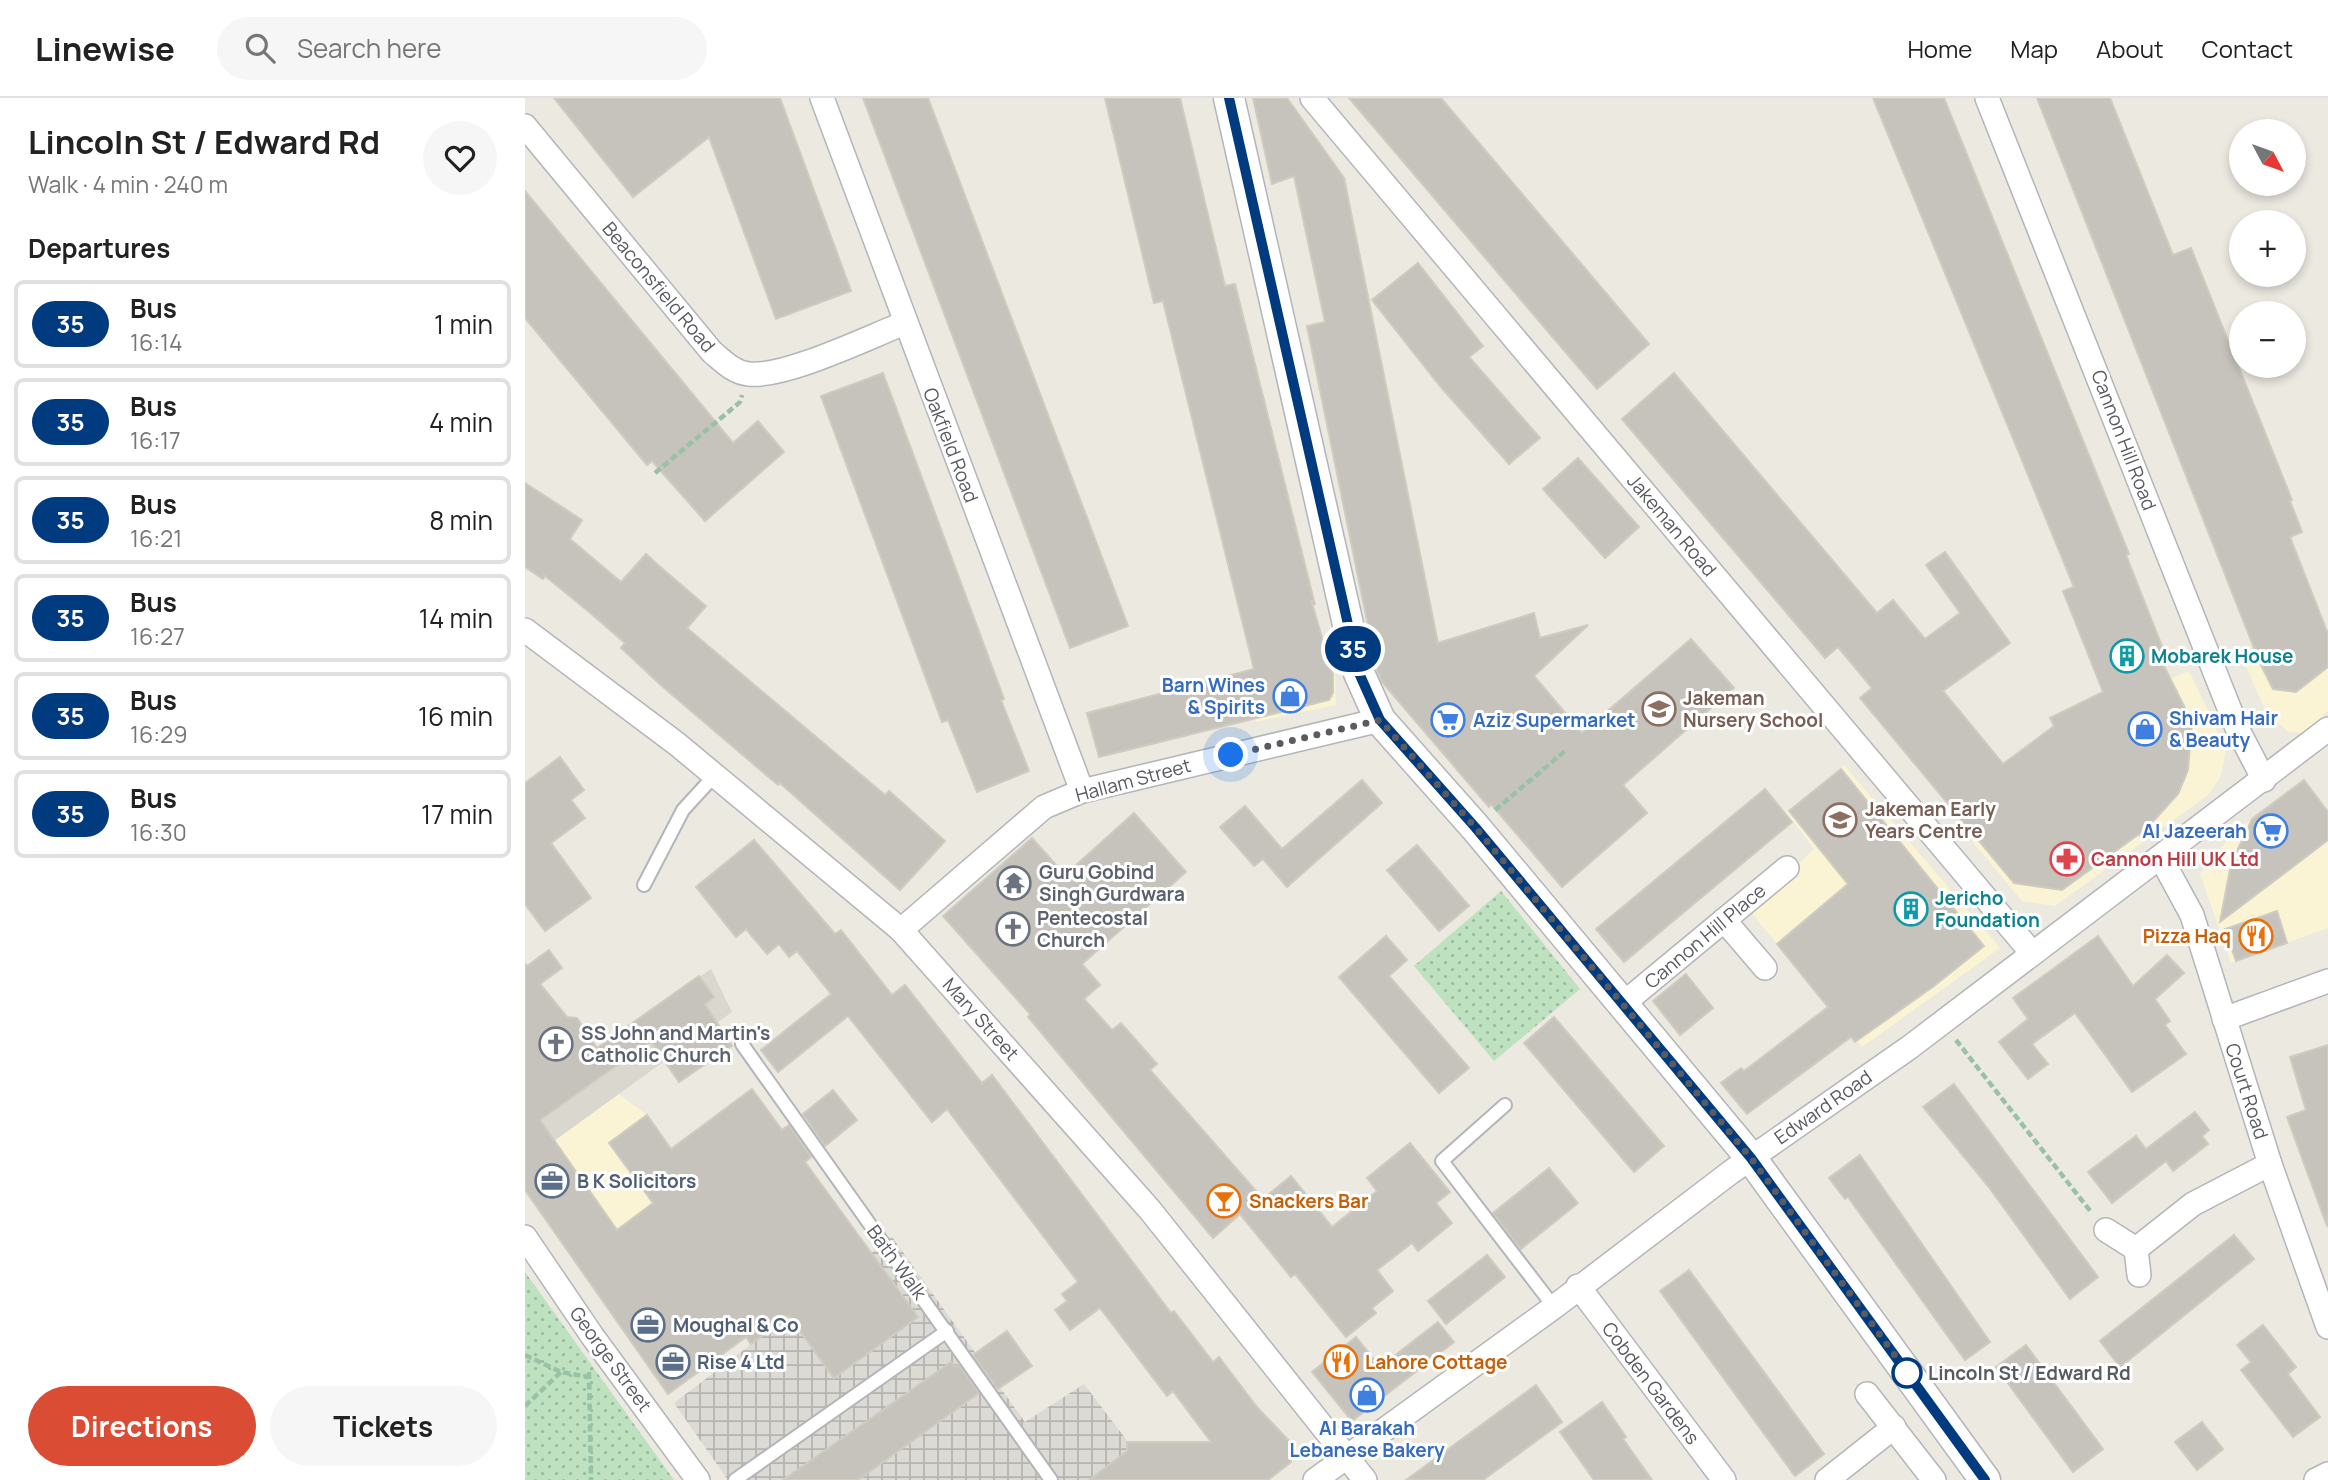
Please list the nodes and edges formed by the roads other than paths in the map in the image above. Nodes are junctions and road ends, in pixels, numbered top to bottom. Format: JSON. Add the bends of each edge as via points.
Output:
{"nodes":[{"id":1,"x":822,"y":98,"type":"edge"},
{"id":2,"x":1229,"y":98,"type":"edge"},
{"id":3,"x":1312,"y":98,"type":"edge"},
{"id":4,"x":1987,"y":98,"type":"edge"},
{"id":5,"x":525,"y":126,"type":"edge"},
{"id":6,"x":905,"y":323,"type":"junction"},
{"id":7,"x":525,"y":631,"type":"edge"},
{"id":8,"x":1380,"y":720,"type":"junction"},
{"id":9,"x":2328,"y":729,"type":"edge"},
{"id":10,"x":715,"y":775,"type":"junction"},
{"id":11,"x":2263,"y":780,"type":"junction"},
{"id":12,"x":1082,"y":791,"type":"junction"},
{"id":13,"x":2161,"y":858,"type":"junction"},
{"id":14,"x":1787,"y":868,"type":"dead end"},
{"id":15,"x":644,"y":885,"type":"dead end"},
{"id":16,"x":1724,"y":920,"type":"junction"},
{"id":17,"x":901,"y":930,"type":"junction"},
{"id":18,"x":2032,"y":953,"type":"junction"},
{"id":19,"x":1765,"y":968,"type":"dead end"},
{"id":20,"x":2328,"y":981,"type":"edge"},
{"id":21,"x":1624,"y":1003,"type":"junction"},
{"id":22,"x":2224,"y":1019,"type":"junction"},
{"id":23,"x":742,"y":1044,"type":"dead end"},
{"id":24,"x":1505,"y":1105,"type":"dead end"},
{"id":25,"x":1751,"y":1158,"type":"junction"},
{"id":26,"x":2270,"y":1164,"type":"junction"},
{"id":27,"x":2106,"y":1230,"type":"road end"},
{"id":28,"x":525,"y":1237,"type":"edge"},
{"id":29,"x":2136,"y":1249,"type":"junction"},
{"id":30,"x":2139,"y":1275,"type":"dead end"},
{"id":31,"x":1578,"y":1286,"type":"junction"},
{"id":32,"x":1554,"y":1307,"type":"junction"},
{"id":33,"x":2328,"y":1327,"type":"edge"},
{"id":34,"x":947,"y":1331,"type":"junction"},
{"id":35,"x":1867,"y":1394,"type":"dead end"},
{"id":36,"x":1894,"y":1427,"type":"junction"},
{"id":37,"x":1347,"y":1456,"type":"junction"},
{"id":38,"x":2328,"y":1474,"type":"edge"},
{"id":39,"x":698,"y":1480,"type":"edge"},
{"id":40,"x":735,"y":1480,"type":"edge"},
{"id":41,"x":1051,"y":1480,"type":"edge"},
{"id":42,"x":1315,"y":1480,"type":"edge"},
{"id":43,"x":1365,"y":1480,"type":"edge"},
{"id":44,"x":1724,"y":1480,"type":"edge"},
{"id":45,"x":1827,"y":1480,"type":"edge"},
{"id":46,"x":1934,"y":1480,"type":"edge"},
{"id":47,"x":1985,"y":1480,"type":"edge"},
{"id":48,"x":2316,"y":1480,"type":"edge"}],
"edges":[{"from":1,"to":6,"type":"street","name":"Oakfield Road"},
{"from":2,"to":8,"type":"street","via":[[1359,673]]},
{"from":3,"to":18,"type":"street","name":"Jakeman Road"},
{"from":4,"to":11,"type":"street","name":"Cannon Hill Road","via":[[2237,728]]},
{"from":5,"to":6,"type":"street","name":"Beaconsfield Road","via":[[712,352],[731,369],[748,374],[778,372]]},
{"from":6,"to":12,"type":"street","name":"Oakfield Road"},
{"from":7,"to":10,"type":"street","name":"Mary Street"},
{"from":8,"to":12,"type":"street","name":"Hallam Street"},
{"from":8,"to":21,"type":"street"},
{"from":9,"to":11,"type":"street","name":"Edward Road"},
{"from":10,"to":15,"type":"lane","via":[[683,810]]},
{"from":10,"to":17,"type":"street","name":"Mary Street"},
{"from":11,"to":13,"type":"street","name":"Edward Road"},
{"from":12,"to":17,"type":"street","name":"Hallam Street","via":[[1044,807]]},
{"from":13,"to":18,"type":"street","name":"Edward Road"},
{"from":13,"to":22,"type":"street","name":"Court Road","via":[[2192,915]]},
{"from":14,"to":16,"type":"street","name":"Cannon Hill Place"},
{"from":16,"to":19,"type":"street"},
{"from":16,"to":21,"type":"street","name":"Cannon Hill Place"},
{"from":17,"to":37,"type":"street","name":"Mary Street","via":[[1150,1210]]},
{"from":18,"to":25,"type":"street","name":"Edward Road","via":[[1942,1023]]},
{"from":20,"to":22,"type":"street"},
{"from":21,"to":25,"type":"street"},
{"from":22,"to":26,"type":"street","name":"Court Road"},
{"from":23,"to":34,"type":"lane","name":"Bath Walk"},
{"from":24,"to":32,"type":"lane","via":[[1442,1161]]},
{"from":25,"to":31,"type":"street","name":"Edward Road"},
{"from":25,"to":47,"type":"street"},
{"from":26,"to":29,"type":"street","via":[[2193,1204]]},
{"from":26,"to":33,"type":"street","name":"Court Road"},
{"from":27,"to":29,"type":"street"},
{"from":28,"to":39,"type":"street","name":"George Street"},
{"from":29,"to":30,"type":"street"},
{"from":31,"to":32,"type":"street","name":"Edward Road"},
{"from":31,"to":44,"type":"street","name":"Cobden Gardens"},
{"from":32,"to":37,"type":"street","name":"Edward Road"},
{"from":34,"to":40,"type":"lane"},
{"from":34,"to":41,"type":"lane","name":"Bath Walk"},
{"from":35,"to":36,"type":"street"},
{"from":36,"to":45,"type":"street"},
{"from":36,"to":46,"type":"street"},
{"from":37,"to":42,"type":"street","name":"Edward Road"},
{"from":37,"to":43,"type":"street","name":"Mary Street"},
{"from":38,"to":48,"type":"street"}]}
